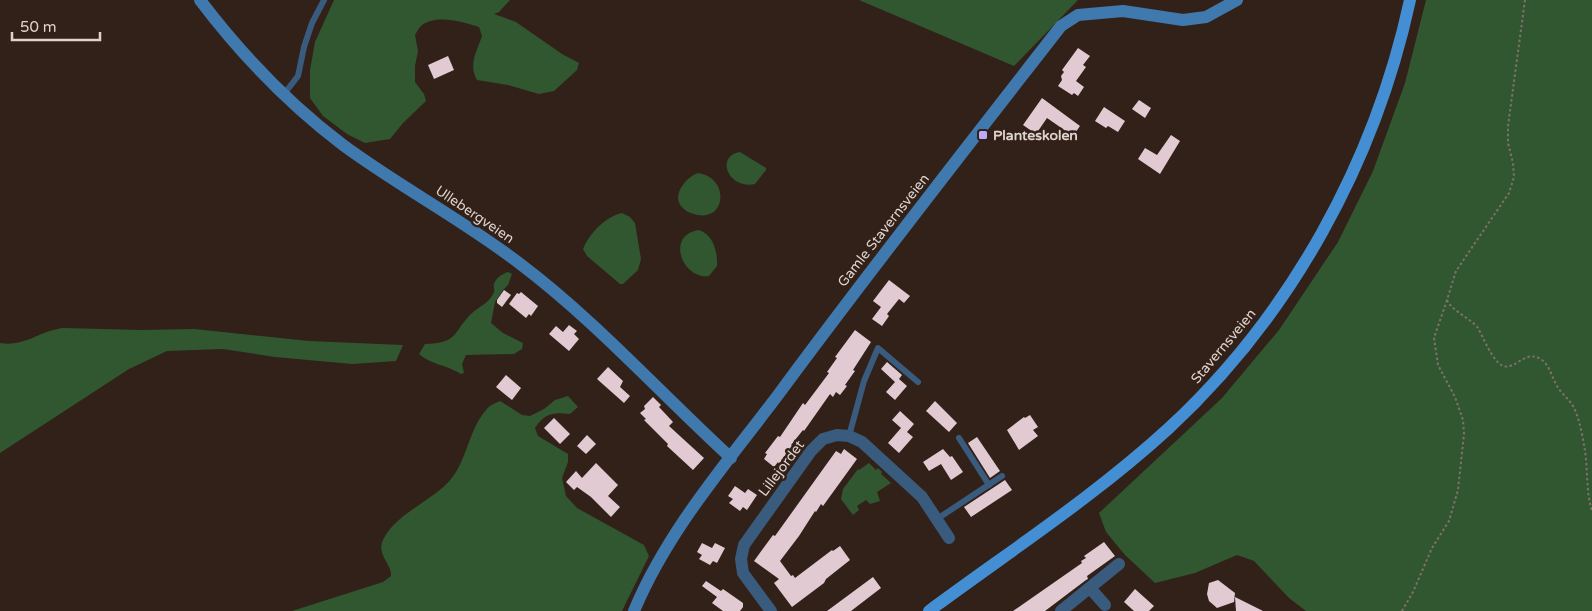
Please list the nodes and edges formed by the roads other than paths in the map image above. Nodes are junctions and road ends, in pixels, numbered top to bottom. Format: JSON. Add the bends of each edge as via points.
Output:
{"nodes":[{"id":1,"x":200,"y":0,"type":"edge"},
{"id":2,"x":324,"y":0,"type":"edge"},
{"id":3,"x":1237,"y":0,"type":"edge"},
{"id":4,"x":1410,"y":0,"type":"edge"},
{"id":5,"x":284,"y":94,"type":"junction"},
{"id":6,"x":918,"y":382,"type":"dead end"},
{"id":7,"x":849,"y":436,"type":"junction"},
{"id":8,"x":959,"y":438,"type":"dead end"},
{"id":9,"x":731,"y":458,"type":"junction"},
{"id":10,"x":1002,"y":476,"type":"dead end"},
{"id":11,"x":988,"y":485,"type":"junction"},
{"id":12,"x":937,"y":519,"type":"junction"},
{"id":13,"x":949,"y":538,"type":"dead end"},
{"id":14,"x":1119,"y":564,"type":"dead end"},
{"id":15,"x":1090,"y":588,"type":"junction"},
{"id":16,"x":1105,"y":605,"type":"dead end"},
{"id":17,"x":935,"y":609,"type":"edge"},
{"id":18,"x":634,"y":611,"type":"edge"},
{"id":19,"x":771,"y":611,"type":"edge"},
{"id":20,"x":1061,"y":611,"type":"edge"}],
"edges":[{"from":1,"to":5,"type":"street","name":"Ullebergveien","via":[[244,54]]},
{"from":2,"to":5,"type":"lane","via":[[312,23],[298,76]]},
{"from":3,"to":9,"type":"street","name":"Gamle Stavernsveien","via":[[1206,17],[1183,20],[1122,11],[1078,15],[1061,26],[874,265]]},
{"from":4,"to":17,"type":"main road","name":"Stavernsveien","via":[[1382,101],[1344,190],[1302,267],[1248,342],[1169,428],[1051,523]]},
{"from":5,"to":9,"type":"street","name":"Ullebergveien","via":[[349,150],[488,240],[540,279],[602,333]]},
{"from":6,"to":7,"type":"lane","via":[[878,348],[864,382]]},
{"from":7,"to":12,"type":"street","via":[[862,442],[891,467],[922,497]]},
{"from":7,"to":19,"type":"street","name":"Lillejordet","via":[[823,439],[811,451],[744,544],[740,559],[743,573]]},
{"from":8,"to":11,"type":"lane"},
{"from":9,"to":18,"type":"street","name":"Gamle Stavernsveien","via":[[678,529]]},
{"from":10,"to":11,"type":"lane"},
{"from":11,"to":12,"type":"lane"},
{"from":12,"to":13,"type":"street"},
{"from":14,"to":15,"type":"street"},
{"from":15,"to":16,"type":"street"},
{"from":15,"to":20,"type":"street"}]}
